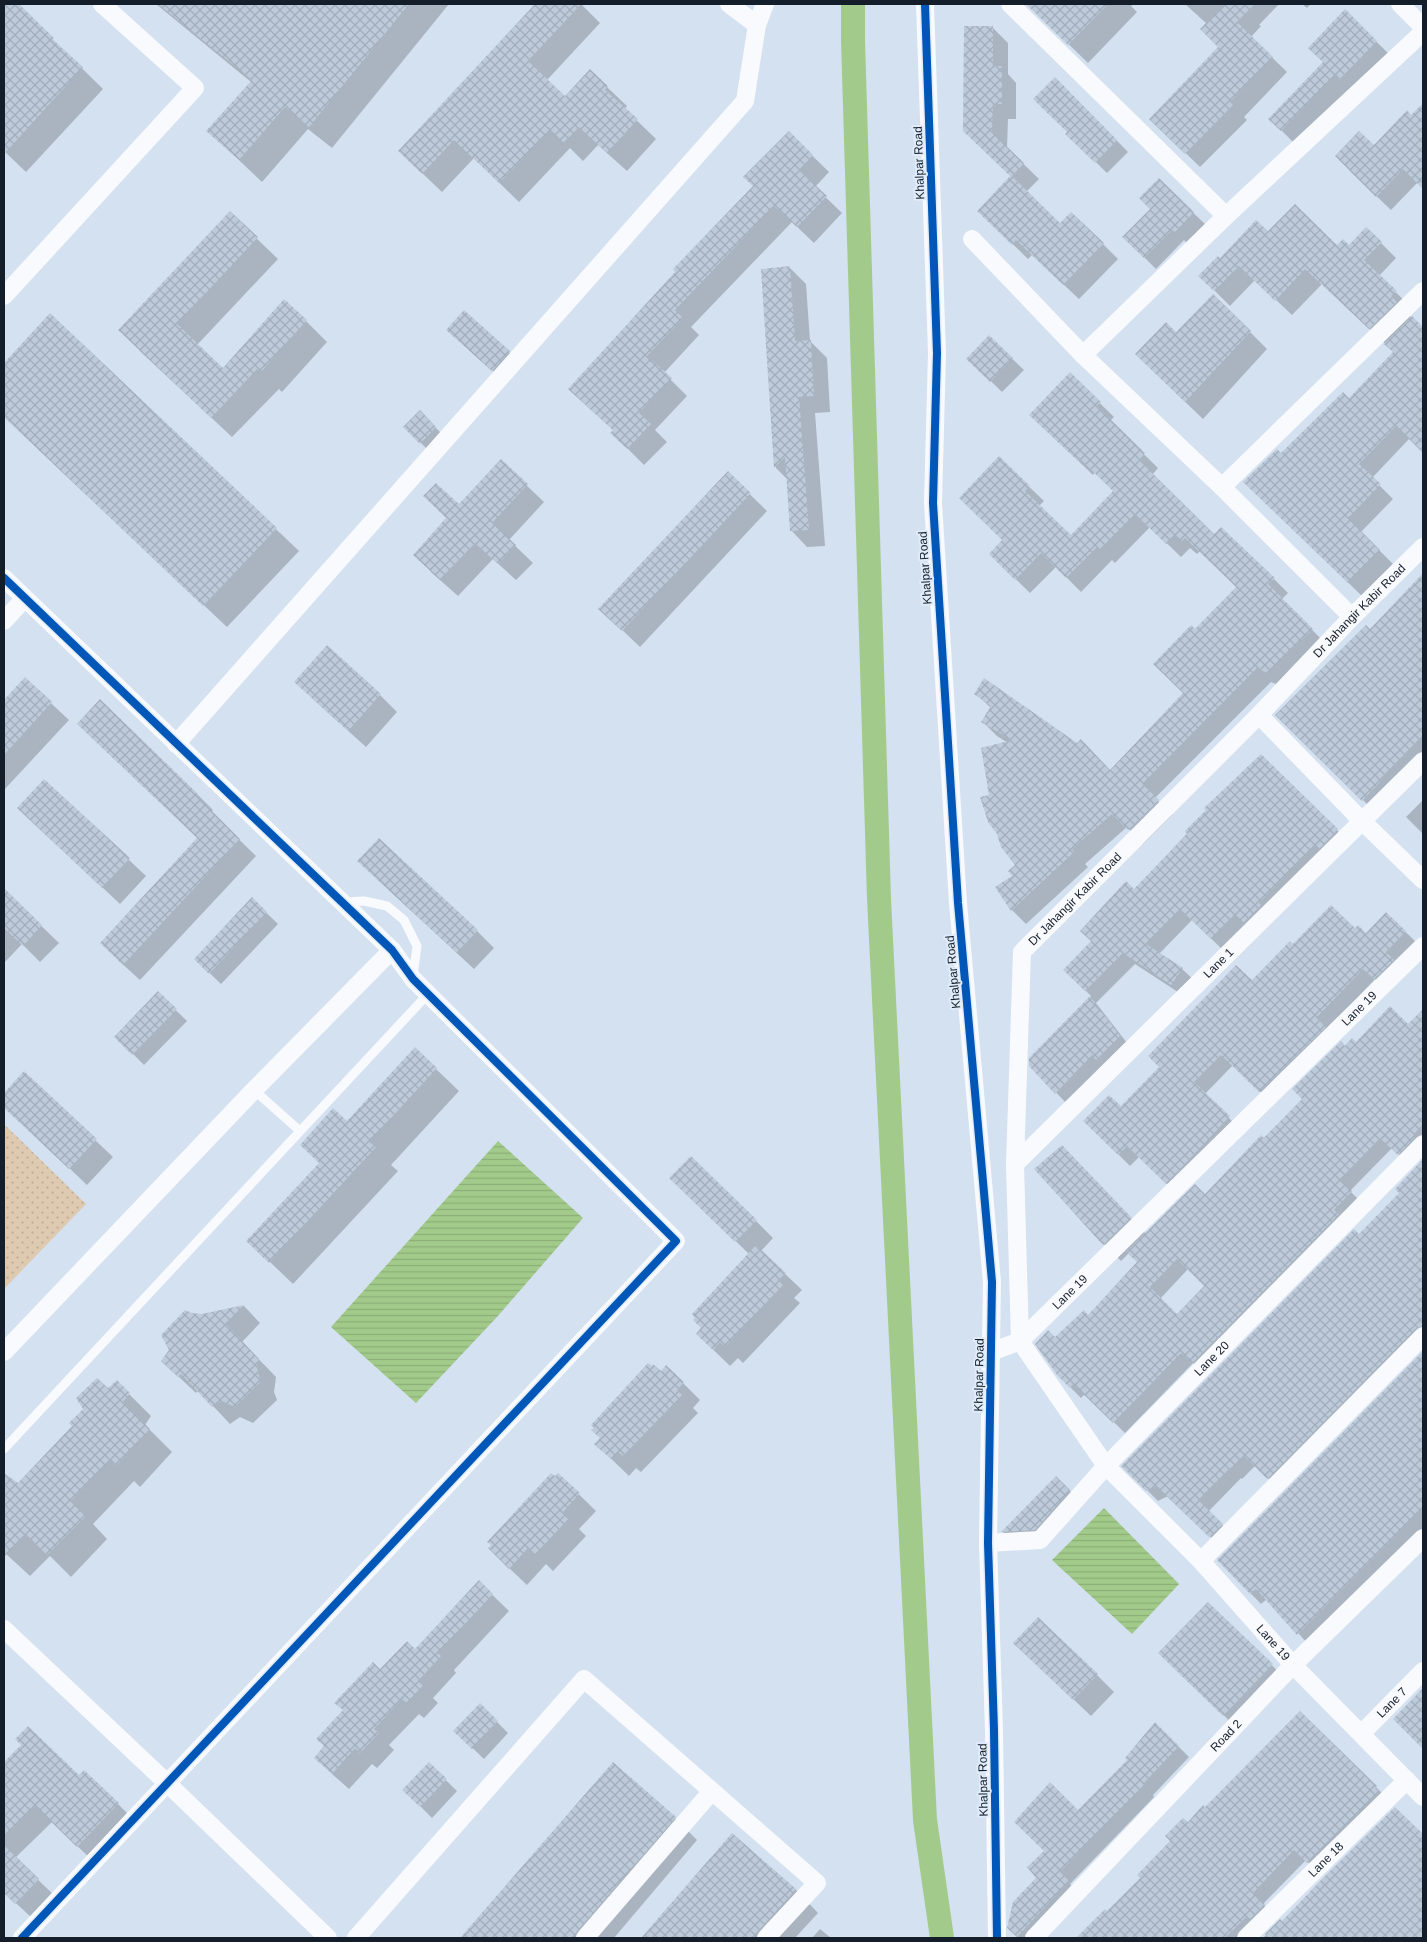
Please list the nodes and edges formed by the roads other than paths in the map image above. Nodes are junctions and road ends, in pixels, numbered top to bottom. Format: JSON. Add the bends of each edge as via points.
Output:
{"nodes":[{"id":1,"x":102,"y":4,"type":"edge"},
{"id":2,"x":729,"y":4,"type":"edge"},
{"id":3,"x":765,"y":4,"type":"edge"},
{"id":4,"x":925,"y":4,"type":"edge"},
{"id":5,"x":1010,"y":4,"type":"edge"},
{"id":6,"x":1400,"y":4,"type":"edge"},
{"id":7,"x":757,"y":25,"type":"junction"},
{"id":8,"x":1423,"y":27,"type":"edge"},
{"id":9,"x":1423,"y":32,"type":"edge"},
{"id":10,"x":1226,"y":216,"type":"junction"},
{"id":11,"x":972,"y":239,"type":"dead end"},
{"id":12,"x":1423,"y":291,"type":"edge"},
{"id":13,"x":4,"y":296,"type":"edge"},
{"id":14,"x":1083,"y":355,"type":"junction"},
{"id":15,"x":1222,"y":487,"type":"junction"},
{"id":16,"x":1423,"y":547,"type":"edge"},
{"id":17,"x":4,"y":578,"type":"edge"},
{"id":18,"x":24,"y":599,"type":"junction"},
{"id":19,"x":1352,"y":617,"type":"junction"},
{"id":20,"x":4,"y":621,"type":"edge"},
{"id":21,"x":1260,"y":715,"type":"junction"},
{"id":22,"x":176,"y":744,"type":"junction"},
{"id":23,"x":1423,"y":761,"type":"edge"},
{"id":24,"x":1363,"y":822,"type":"junction"},
{"id":25,"x":1423,"y":880,"type":"edge"},
{"id":26,"x":342,"y":902,"type":"junction"},
{"id":27,"x":1423,"y":946,"type":"edge"},
{"id":28,"x":392,"y":950,"type":"junction"},
{"id":29,"x":413,"y":979,"type":"junction"},
{"id":30,"x":428,"y":994,"type":"junction"},
{"id":31,"x":254,"y":1090,"type":"junction"},
{"id":32,"x":300,"y":1131,"type":"junction"},
{"id":33,"x":1423,"y":1144,"type":"edge"},
{"id":34,"x":1015,"y":1164,"type":"junction"},
{"id":35,"x":1423,"y":1336,"type":"edge"},
{"id":36,"x":1020,"y":1340,"type":"junction"},
{"id":37,"x":4,"y":1352,"type":"edge"},
{"id":38,"x":991,"y":1352,"type":"junction"},
{"id":39,"x":4,"y":1449,"type":"edge"},
{"id":40,"x":1106,"y":1466,"type":"junction"},
{"id":41,"x":1423,"y":1538,"type":"edge"},
{"id":42,"x":988,"y":1543,"type":"junction"},
{"id":43,"x":1201,"y":1561,"type":"junction"},
{"id":44,"x":4,"y":1629,"type":"edge"},
{"id":45,"x":1293,"y":1665,"type":"junction"},
{"id":46,"x":1423,"y":1671,"type":"edge"},
{"id":47,"x":1361,"y":1734,"type":"junction"},
{"id":48,"x":1406,"y":1780,"type":"junction"},
{"id":49,"x":167,"y":1782,"type":"junction"},
{"id":50,"x":712,"y":1791,"type":"junction"},
{"id":51,"x":1423,"y":1797,"type":"edge"},
{"id":52,"x":22,"y":1938,"type":"edge"},
{"id":53,"x":328,"y":1938,"type":"edge"},
{"id":54,"x":356,"y":1938,"type":"edge"},
{"id":55,"x":585,"y":1938,"type":"edge"},
{"id":56,"x":766,"y":1938,"type":"edge"},
{"id":57,"x":997,"y":1938,"type":"edge"},
{"id":58,"x":1034,"y":1938,"type":"edge"},
{"id":59,"x":1246,"y":1938,"type":"edge"}],
"edges":[{"from":1,"to":13,"type":"street","via":[[195,88]]},
{"from":2,"to":7,"type":"street"},
{"from":3,"to":7,"type":"street"},
{"from":4,"to":38,"type":"street","name":"Khalpar Road","via":[[937,354],[933,503],[958,904],[992,1282]]},
{"from":5,"to":10,"type":"street"},
{"from":6,"to":8,"type":"street"},
{"from":7,"to":22,"type":"street","via":[[744,101]]},
{"from":9,"to":10,"type":"street"},
{"from":10,"to":14,"type":"street"},
{"from":11,"to":14,"type":"street"},
{"from":12,"to":15,"type":"street"},
{"from":14,"to":15,"type":"street"},
{"from":15,"to":19,"type":"street"},
{"from":16,"to":19,"type":"street","name":"Dr Jahangir Kabir Road"},
{"from":17,"to":18,"type":"street"},
{"from":18,"to":20,"type":"street"},
{"from":18,"to":22,"type":"street"},
{"from":19,"to":21,"type":"street","name":"Dr Jahangir Kabir Road"},
{"from":21,"to":24,"type":"street"},
{"from":21,"to":34,"type":"street","name":"Dr Jahangir Kabir Road","via":[[1022,952]]},
{"from":22,"to":26,"type":"street"},
{"from":23,"to":24,"type":"street","name":"Lane 1"},
{"from":24,"to":25,"type":"street"},
{"from":24,"to":34,"type":"street","name":"Lane 1"},
{"from":26,"to":28,"type":"street"},
{"from":26,"to":29,"type":"lane","via":[[364,901],[387,906],[404,920],[417,946]]},
{"from":27,"to":36,"type":"street","name":"Lane 19"},
{"from":28,"to":29,"type":"street"},
{"from":28,"to":31,"type":"street"},
{"from":29,"to":30,"type":"street"},
{"from":30,"to":32,"type":"lane"},
{"from":30,"to":49,"type":"street","via":[[676,1241]]},
{"from":31,"to":32,"type":"lane"},
{"from":31,"to":37,"type":"street"},
{"from":32,"to":39,"type":"lane"},
{"from":33,"to":40,"type":"street","name":"Lane 20"},
{"from":34,"to":36,"type":"street","name":"Dr Jahangir Kabir Road"},
{"from":35,"to":43,"type":"street"},
{"from":36,"to":38,"type":"street"},
{"from":36,"to":40,"type":"street","name":"Lane 19"},
{"from":38,"to":42,"type":"street","name":"Khalpar Road"},
{"from":40,"to":42,"type":"street","name":"Lane 20","via":[[1040,1540]]},
{"from":40,"to":43,"type":"street","name":"Lane 19"},
{"from":41,"to":45,"type":"street","name":"Road 2"},
{"from":42,"to":57,"type":"street","name":"Khalpar Road"},
{"from":43,"to":45,"type":"street","name":"Lane 19"},
{"from":44,"to":49,"type":"street"},
{"from":45,"to":47,"type":"street","name":"Lane 19"},
{"from":45,"to":58,"type":"street","name":"Road 2"},
{"from":46,"to":47,"type":"street","name":"Lane 7"},
{"from":47,"to":48,"type":"street","name":"Lane 19"},
{"from":48,"to":51,"type":"street","name":"Lane 19"},
{"from":48,"to":59,"type":"street","name":"Lane 18"},
{"from":49,"to":52,"type":"street"},
{"from":49,"to":53,"type":"street"},
{"from":50,"to":54,"type":"street","via":[[584,1679]]},
{"from":50,"to":55,"type":"street"},
{"from":50,"to":56,"type":"street","via":[[817,1883]]}]}
